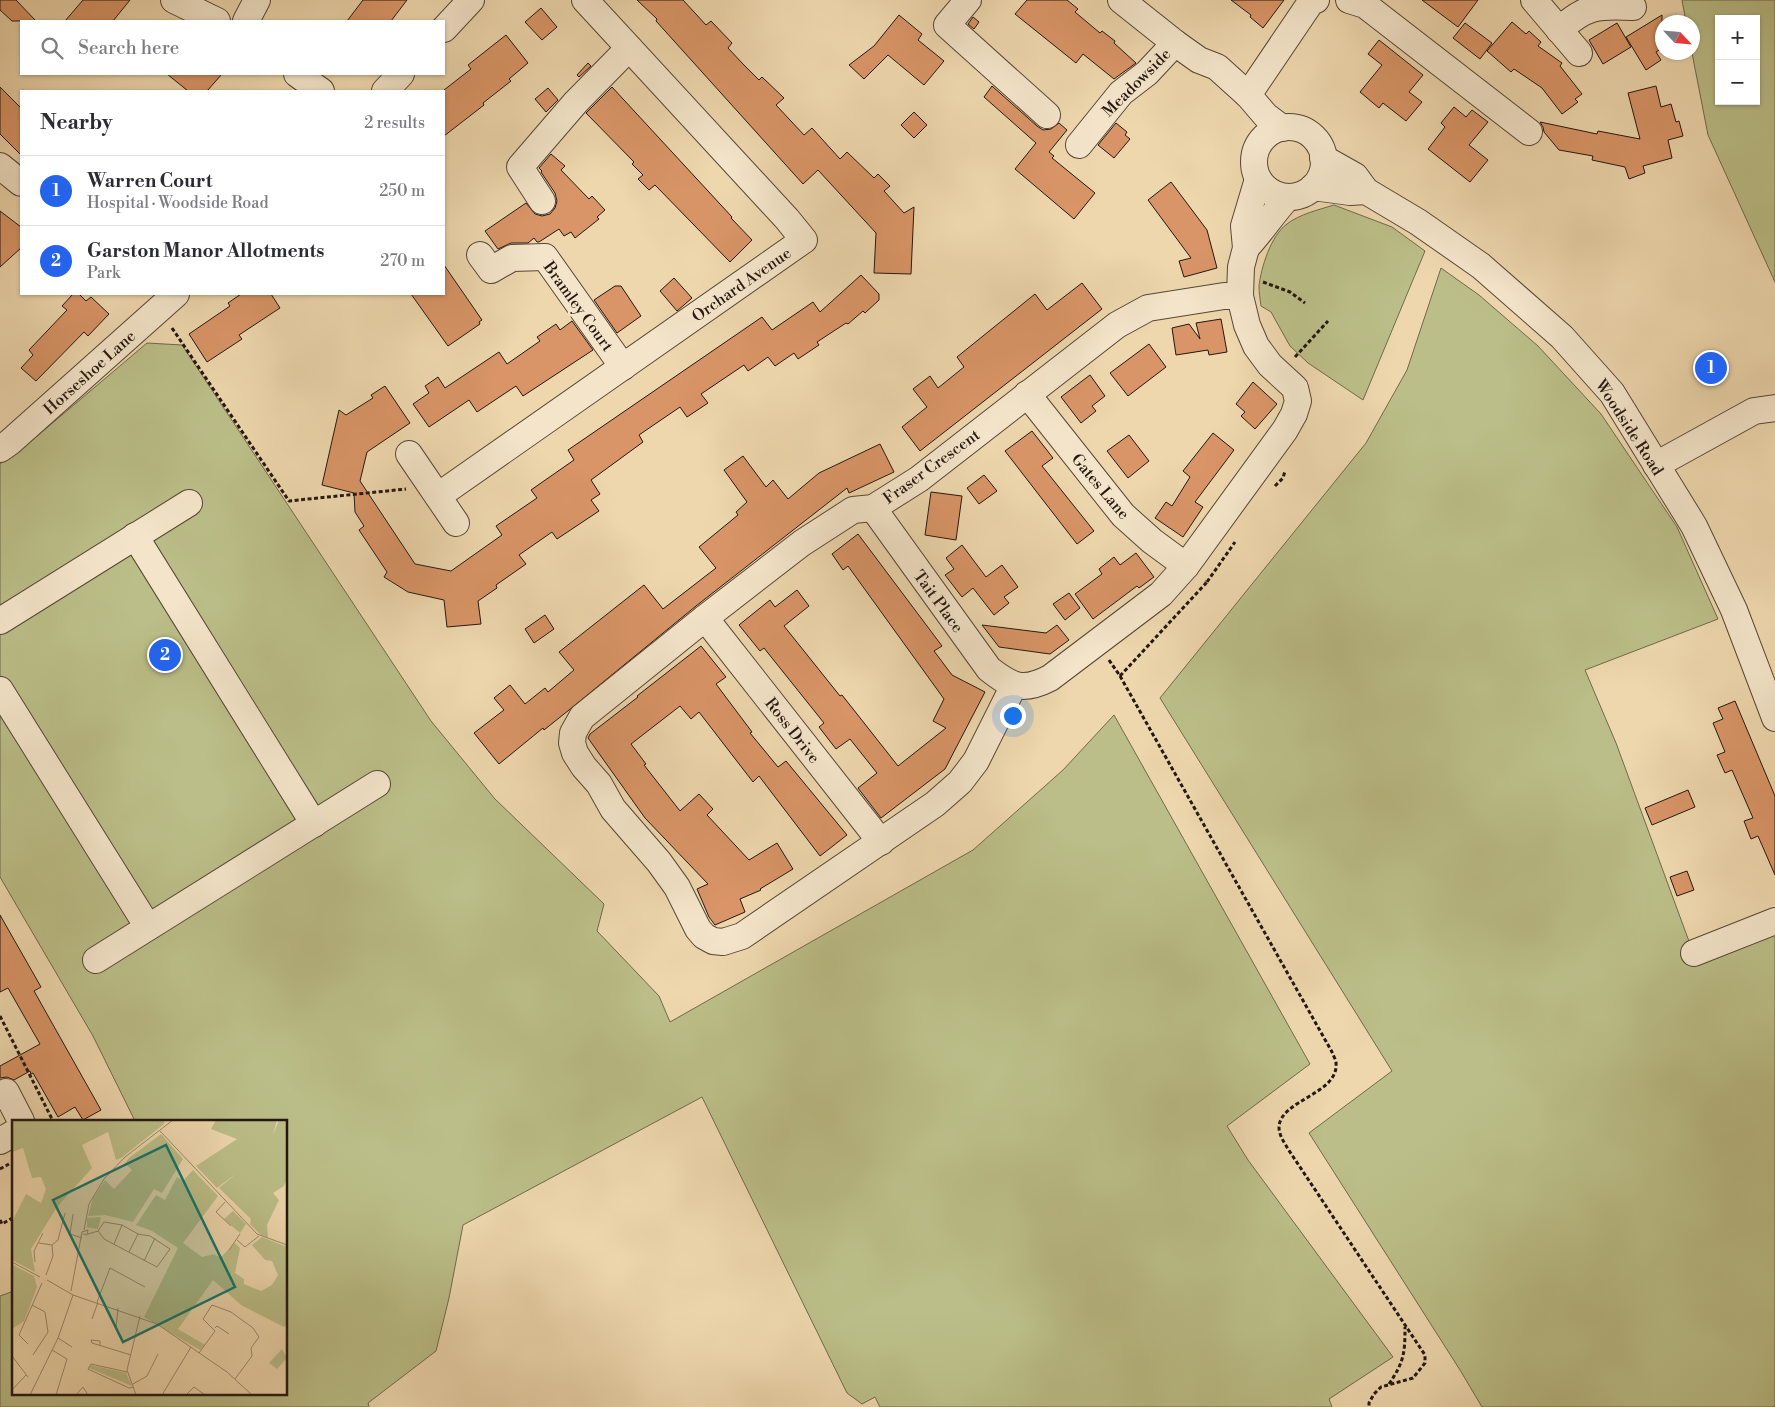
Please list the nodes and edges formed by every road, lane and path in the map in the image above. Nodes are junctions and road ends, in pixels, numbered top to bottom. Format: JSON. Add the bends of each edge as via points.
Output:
{"nodes":[{"id":1,"x":174,"y":0,"type":"edge"},
{"id":2,"x":257,"y":0,"type":"edge"},
{"id":3,"x":471,"y":0,"type":"edge"},
{"id":4,"x":585,"y":0,"type":"edge"},
{"id":5,"x":968,"y":0,"type":"edge"},
{"id":6,"x":1121,"y":0,"type":"edge"},
{"id":7,"x":1316,"y":0,"type":"edge"},
{"id":8,"x":1349,"y":0,"type":"edge"},
{"id":9,"x":1534,"y":0,"type":"edge"},
{"id":10,"x":1633,"y":7,"type":"dead end"},
{"id":11,"x":215,"y":20,"type":"edge"},
{"id":12,"x":247,"y":20,"type":"edge"},
{"id":13,"x":445,"y":28,"type":"edge"},
{"id":14,"x":1558,"y":30,"type":"junction"},
{"id":15,"x":1175,"y":43,"type":"junction"},
{"id":16,"x":629,"y":48,"type":"junction"},
{"id":17,"x":1579,"y":53,"type":"dead end"},
{"id":18,"x":1199,"y":60,"type":"junction"},
{"id":19,"x":298,"y":75,"type":"edge"},
{"id":20,"x":400,"y":75,"type":"edge"},
{"id":21,"x":321,"y":90,"type":"edge"},
{"id":22,"x":386,"y":90,"type":"edge"},
{"id":23,"x":1248,"y":95,"type":"junction"},
{"id":24,"x":1046,"y":115,"type":"dead end"},
{"id":25,"x":1282,"y":128,"type":"junction"},
{"id":26,"x":1529,"y":132,"type":"dead end"},
{"id":27,"x":1078,"y":144,"type":"dead end"},
{"id":28,"x":1255,"y":153,"type":"junction"},
{"id":29,"x":1323,"y":158,"type":"junction"},
{"id":30,"x":0,"y":166,"type":"edge"},
{"id":31,"x":1258,"y":179,"type":"junction"},
{"id":32,"x":20,"y":182,"type":"edge"},
{"id":33,"x":1313,"y":187,"type":"junction"},
{"id":34,"x":1366,"y":191,"type":"junction"},
{"id":35,"x":1288,"y":197,"type":"junction"},
{"id":36,"x":542,"y":201,"type":"dead end"},
{"id":37,"x":1246,"y":248,"type":"junction"},
{"id":38,"x":480,"y":255,"type":"dead end"},
{"id":39,"x":1248,"y":288,"type":"junction"},
{"id":40,"x":165,"y":299,"type":"edge"},
{"id":41,"x":1305,"y":303,"type":"dead end"},
{"id":42,"x":1328,"y":321,"type":"dead end"},
{"id":43,"x":1295,"y":358,"type":"dead end"},
{"id":44,"x":623,"y":366,"type":"junction"},
{"id":45,"x":1028,"y":394,"type":"junction"},
{"id":46,"x":1775,"y":408,"type":"edge"},
{"id":47,"x":0,"y":449,"type":"edge"},
{"id":48,"x":409,"y":454,"type":"dead end"},
{"id":49,"x":1656,"y":465,"type":"junction"},
{"id":50,"x":433,"y":489,"type":"junction"},
{"id":51,"x":189,"y":503,"type":"dead end"},
{"id":52,"x":873,"y":508,"type":"junction"},
{"id":53,"x":456,"y":522,"type":"dead end"},
{"id":54,"x":135,"y":536,"type":"junction"},
{"id":55,"x":1186,"y":566,"type":"junction"},
{"id":56,"x":705,"y":618,"type":"junction"},
{"id":57,"x":0,"y":621,"type":"edge"},
{"id":58,"x":1096,"y":643,"type":"junction"},
{"id":59,"x":1014,"y":685,"type":"junction"},
{"id":60,"x":0,"y":690,"type":"edge"},
{"id":61,"x":1775,"y":718,"type":"edge"},
{"id":62,"x":377,"y":784,"type":"dead end"},
{"id":63,"x":314,"y":824,"type":"junction"},
{"id":64,"x":881,"y":842,"type":"junction"},
{"id":65,"x":1775,"y":921,"type":"edge"},
{"id":66,"x":148,"y":928,"type":"junction"},
{"id":67,"x":1694,"y":953,"type":"dead end"},
{"id":68,"x":96,"y":960,"type":"dead end"},
{"id":69,"x":0,"y":1016,"type":"edge"},
{"id":70,"x":1,"y":1021,"type":"edge"},
{"id":71,"x":6,"y":1092,"type":"dead end"},
{"id":72,"x":20,"y":1120,"type":"edge"},
{"id":73,"x":52,"y":1120,"type":"edge"},
{"id":74,"x":12,"y":1134,"type":"edge"},
{"id":75,"x":0,"y":1141,"type":"edge"},
{"id":76,"x":12,"y":1162,"type":"edge"},
{"id":77,"x":0,"y":1169,"type":"edge"},
{"id":78,"x":12,"y":1218,"type":"edge"},
{"id":79,"x":0,"y":1220,"type":"edge"},
{"id":80,"x":1405,"y":1326,"type":"junction"},
{"id":81,"x":1389,"y":1384,"type":"junction"},
{"id":82,"x":1369,"y":1407,"type":"edge"}],
"edges":[{"from":1,"to":11,"type":"street"},
{"from":2,"to":12,"type":"street"},
{"from":3,"to":13,"type":"street"},
{"from":4,"to":16,"type":"street","name":"Orchard Avenue"},
{"from":5,"to":24,"type":"street","via":[[947,25]]},
{"from":6,"to":15,"type":"street"},
{"from":7,"to":23,"type":"street","via":[[1311,2]]},
{"from":8,"to":26,"type":"street","via":[[1365,5]]},
{"from":9,"to":14,"type":"street"},
{"from":10,"to":14,"type":"street","via":[[1592,8]]},
{"from":14,"to":17,"type":"street"},
{"from":15,"to":18,"type":"street"},
{"from":15,"to":27,"type":"street","name":"Meadowside","via":[[1147,73],[1121,93]]},
{"from":16,"to":36,"type":"street","via":[[520,166]]},
{"from":16,"to":44,"type":"street","name":"Orchard Avenue","via":[[804,240]]},
{"from":18,"to":23,"type":"street","via":[[1217,67]]},
{"from":18,"to":28,"type":"street","via":[[1207,78],[1245,119]]},
{"from":19,"to":21,"type":"street"},
{"from":20,"to":22,"type":"street"},
{"from":23,"to":25,"type":"street","via":[[1266,116]]},
{"from":25,"to":28,"type":"street","via":[[1265,136]]},
{"from":25,"to":29,"type":"street","via":[[1292,127],[1309,134],[1316,141]]},
{"from":28,"to":31,"type":"street"},
{"from":29,"to":33,"type":"street","via":[[1323,168]]},
{"from":29,"to":34,"type":"street","name":"Woodside Road","via":[[1355,176]]},
{"from":30,"to":32,"type":"street"},
{"from":31,"to":35,"type":"street","via":[[1276,194]]},
{"from":31,"to":37,"type":"street","via":[[1244,226]]},
{"from":33,"to":34,"type":"street"},
{"from":33,"to":35,"type":"street"},
{"from":34,"to":49,"type":"street","name":"Woodside Road","via":[[1481,266],[1562,337],[1612,393]]},
{"from":35,"to":37,"type":"street"},
{"from":37,"to":39,"type":"street","via":[[1240,267]]},
{"from":38,"to":44,"type":"street","name":"Bramley Court","via":[[491,270],[512,258],[545,257]]},
{"from":39,"to":41,"type":"path","via":[[1282,289]]},
{"from":39,"to":45,"type":"street","name":"Fraser Crescent","via":[[1224,296],[1148,308],[1117,325]]},
{"from":39,"to":55,"type":"street","via":[[1247,325],[1256,346],[1295,388],[1298,401],[1285,430]]},
{"from":40,"to":47,"type":"street","name":"Horseshoe Lane","via":[[49,408]]},
{"from":40,"to":50,"type":"path","via":[[290,501]]},
{"from":42,"to":43,"type":"path"},
{"from":44,"to":50,"type":"street","name":"Orchard Avenue"},
{"from":45,"to":52,"type":"street","name":"Fraser Crescent","via":[[919,480]]},
{"from":45,"to":55,"type":"street","name":"Gates Lane","via":[[1123,515]]},
{"from":46,"to":49,"type":"street","via":[[1754,411]]},
{"from":48,"to":50,"type":"street"},
{"from":49,"to":61,"type":"street","name":"Woodside Road","via":[[1694,526],[1734,610]]},
{"from":50,"to":53,"type":"street"},
{"from":51,"to":54,"type":"street"},
{"from":52,"to":56,"type":"street","name":"Fraser Crescent","via":[[853,510],[802,544]]},
{"from":52,"to":59,"type":"street","name":"Tait Place","via":[[989,669]]},
{"from":54,"to":57,"type":"street"},
{"from":54,"to":63,"type":"street"},
{"from":55,"to":58,"type":"street","via":[[1161,594]]},
{"from":56,"to":64,"type":"street","name":"Ross Drive"},
{"from":56,"to":64,"type":"street","name":"Fraser Crescent","via":[[582,717],[573,733],[572,743],[574,753],[599,784],[613,809],[677,887],[698,929],[713,941],[724,942],[742,936]]},
{"from":58,"to":59,"type":"street","via":[[1036,686]]},
{"from":58,"to":80,"type":"path","via":[[1120,676],[1332,1052],[1336,1063],[1334,1074],[1321,1088],[1287,1112],[1279,1126],[1281,1136]]},
{"from":59,"to":64,"type":"street","via":[[976,761],[960,782],[936,804]]},
{"from":60,"to":66,"type":"street"},
{"from":62,"to":63,"type":"street"},
{"from":63,"to":66,"type":"street"},
{"from":65,"to":67,"type":"street"},
{"from":66,"to":68,"type":"street"},
{"from":69,"to":70,"type":"path"},
{"from":70,"to":73,"type":"path"},
{"from":71,"to":72,"type":"street"},
{"from":74,"to":75,"type":"street"},
{"from":76,"to":77,"type":"path"},
{"from":78,"to":79,"type":"path","via":[[2,1224]]},
{"from":80,"to":81,"type":"path","via":[[1405,1354]]},
{"from":80,"to":81,"type":"path","via":[[1425,1355],[1426,1364],[1413,1378]]},
{"from":81,"to":82,"type":"path","via":[[1374,1394]]}]}
